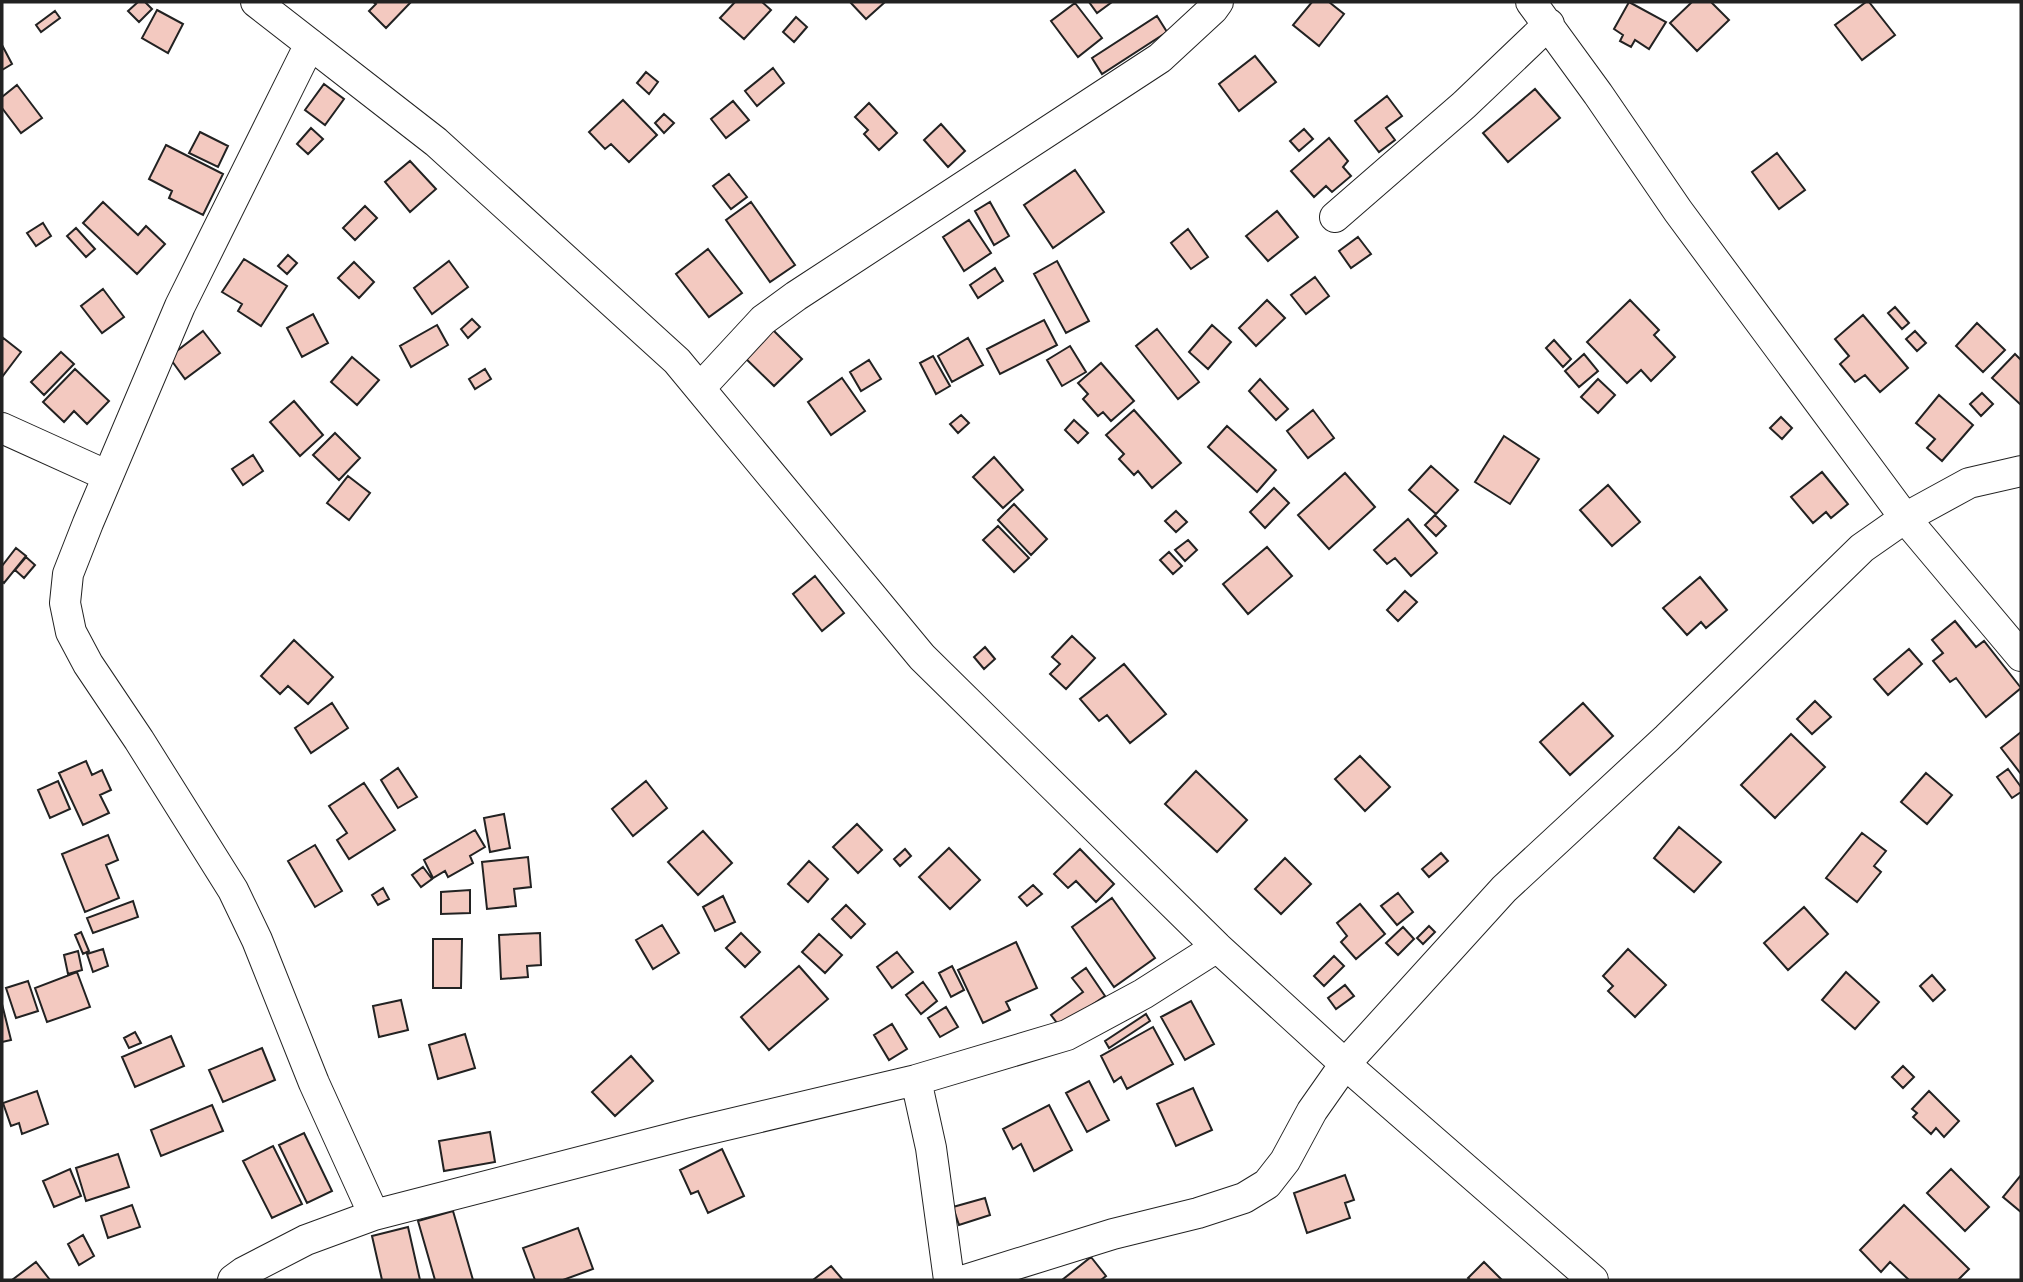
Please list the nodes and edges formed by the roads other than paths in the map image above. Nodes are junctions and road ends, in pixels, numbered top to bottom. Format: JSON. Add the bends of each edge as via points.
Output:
{"nodes":[{"id":1,"x":256,"y":2,"type":"edge"},
{"id":2,"x":1218,"y":2,"type":"edge"},
{"id":3,"x":1540,"y":13,"type":"edge"},
{"id":4,"x":310,"y":44,"type":"junction"},
{"id":5,"x":1335,"y":217,"type":"dead end"},
{"id":6,"x":701,"y":387,"type":"junction"},
{"id":7,"x":2,"y":428,"type":"edge"},
{"id":8,"x":2021,"y":471,"type":"edge"},
{"id":9,"x":108,"y":476,"type":"junction"},
{"id":10,"x":1905,"y":518,"type":"junction"},
{"id":11,"x":2021,"y":656,"type":"edge"},
{"id":12,"x":1217,"y":947,"type":"junction"},
{"id":13,"x":1345,"y":1063,"type":"junction"},
{"id":14,"x":916,"y":1080,"type":"junction"},
{"id":15,"x":374,"y":1215,"type":"junction"},
{"id":16,"x":233,"y":1280,"type":"edge"},
{"id":17,"x":949,"y":1280,"type":"edge"},
{"id":18,"x":965,"y":1280,"type":"edge"},
{"id":19,"x":1593,"y":1280,"type":"edge"}],
"edges":[{"from":1,"to":4,"type":"street"},
{"from":2,"to":6,"type":"street","via":[[1160,58],[763,320]]},
{"from":3,"to":5,"type":"street","via":[[1464,105]]},
{"from":3,"to":10,"type":"street","via":[[1678,211]]},
{"from":4,"to":6,"type":"street","via":[[436,142]]},
{"from":4,"to":9,"type":"street","via":[[180,306]]},
{"from":6,"to":12,"type":"street","via":[[922,657]]},
{"from":7,"to":9,"type":"street"},
{"from":8,"to":10,"type":"street","via":[[1969,483]]},
{"from":9,"to":15,"type":"street","via":[[68,574],[65,603],[71,632],[233,890]]},
{"from":10,"to":11,"type":"street"},
{"from":10,"to":13,"type":"street","via":[[1863,548],[1504,889]]},
{"from":12,"to":13,"type":"street"},
{"from":12,"to":14,"type":"street","via":[[1067,1035]]},
{"from":13,"to":18,"type":"street","via":[[1285,1161],[1267,1184],[1244,1198]]},
{"from":13,"to":19,"type":"street"},
{"from":14,"to":15,"type":"street"},
{"from":14,"to":17,"type":"street","via":[[931,1148]]},
{"from":15,"to":16,"type":"street","via":[[306,1240]]}]}
